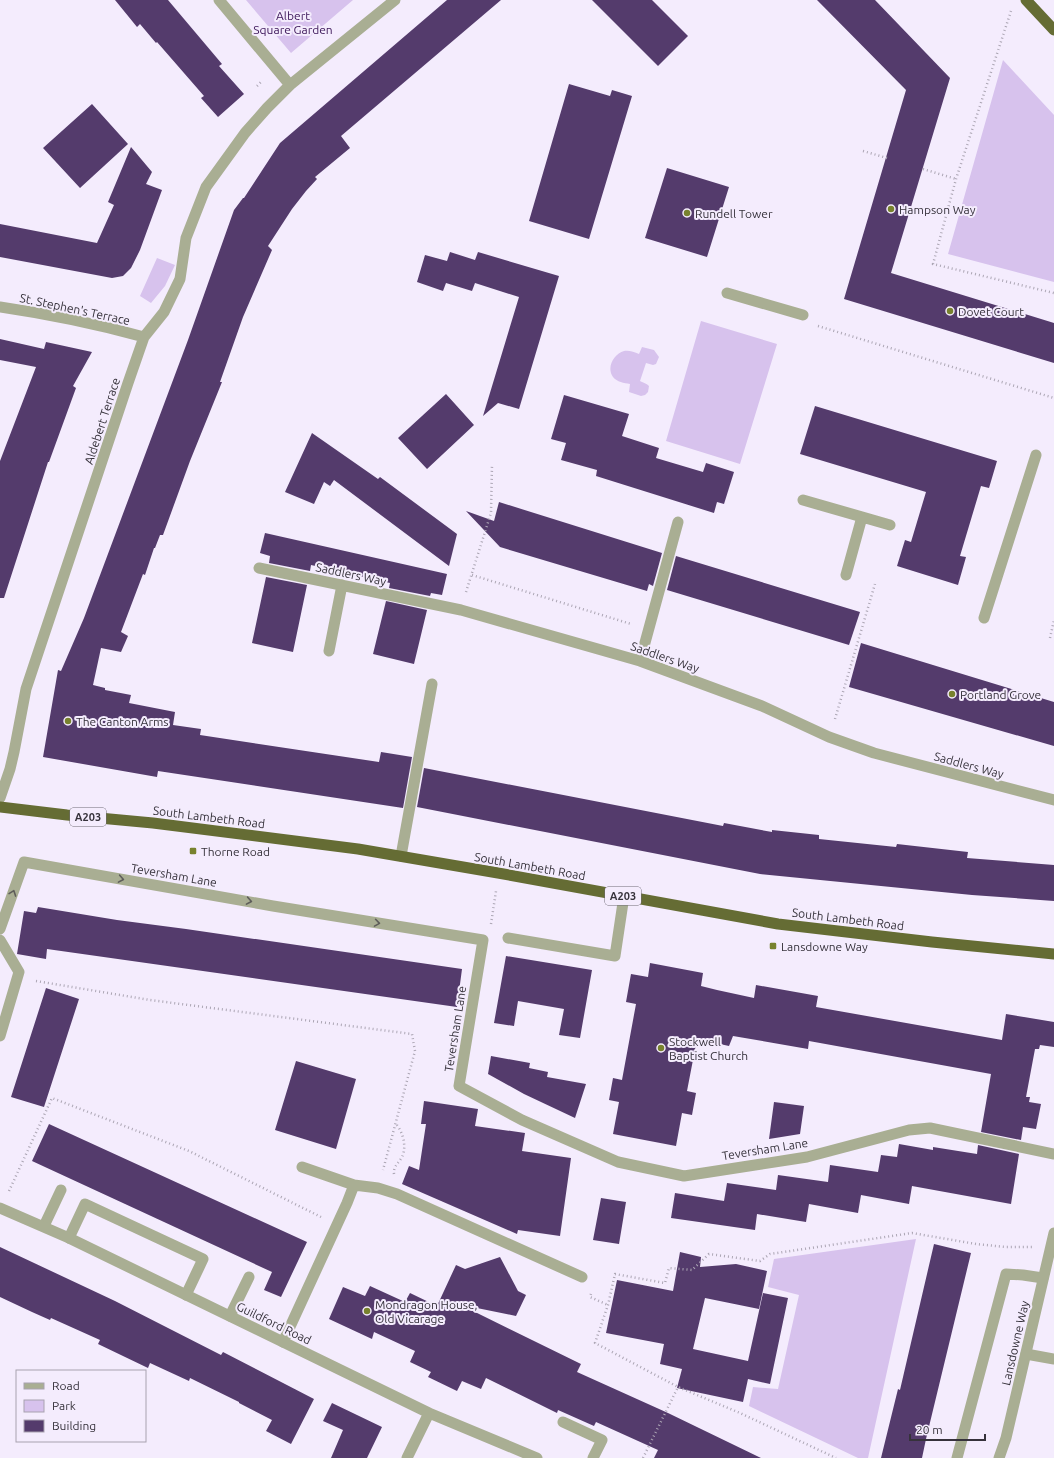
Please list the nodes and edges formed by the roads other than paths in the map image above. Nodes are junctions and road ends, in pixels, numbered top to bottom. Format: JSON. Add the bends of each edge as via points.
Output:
{"nodes":[{"id":1,"x":219,"y":0,"type":"edge"},
{"id":2,"x":395,"y":0,"type":"edge"},
{"id":3,"x":1026,"y":0,"type":"edge"},
{"id":4,"x":1054,"y":30,"type":"edge"},
{"id":5,"x":290,"y":85,"type":"junction"},
{"id":6,"x":727,"y":293,"type":"dead end"},
{"id":7,"x":0,"y":307,"type":"edge"},
{"id":8,"x":803,"y":315,"type":"dead end"},
{"id":9,"x":144,"y":337,"type":"junction"},
{"id":10,"x":1036,"y":455,"type":"dead end"},
{"id":11,"x":804,"y":500,"type":"dead end"},
{"id":12,"x":862,"y":516,"type":"junction"},
{"id":13,"x":678,"y":522,"type":"dead end"},
{"id":14,"x":890,"y":525,"type":"dead end"},
{"id":15,"x":259,"y":568,"type":"dead end"},
{"id":16,"x":846,"y":574,"type":"dead end"},
{"id":17,"x":342,"y":585,"type":"junction"},
{"id":18,"x":984,"y":618,"type":"dead end"},
{"id":19,"x":329,"y":651,"type":"dead end"},
{"id":20,"x":640,"y":661,"type":"junction"},
{"id":21,"x":432,"y":684,"type":"dead end"},
{"id":22,"x":0,"y":798,"type":"edge"},
{"id":23,"x":1054,"y":800,"type":"edge"},
{"id":24,"x":0,"y":807,"type":"edge"},
{"id":25,"x":401,"y":856,"type":"junction"},
{"id":26,"x":624,"y":896,"type":"junction"},
{"id":27,"x":0,"y":929,"type":"edge"},
{"id":28,"x":508,"y":938,"type":"dead end"},
{"id":29,"x":0,"y":940,"type":"edge"},
{"id":30,"x":1054,"y":954,"type":"edge"},
{"id":31,"x":0,"y":1036,"type":"edge"},
{"id":32,"x":1054,"y":1154,"type":"edge"},
{"id":33,"x":302,"y":1167,"type":"dead end"},
{"id":34,"x":354,"y":1185,"type":"junction"},
{"id":35,"x":61,"y":1190,"type":"dead end"},
{"id":36,"x":0,"y":1208,"type":"edge"},
{"id":37,"x":44,"y":1226,"type":"junction"},
{"id":38,"x":1054,"y":1233,"type":"edge"},
{"id":39,"x":69,"y":1238,"type":"junction"},
{"id":40,"x":249,"y":1277,"type":"dead end"},
{"id":41,"x":582,"y":1277,"type":"dead end"},
{"id":42,"x":1043,"y":1278,"type":"junction"},
{"id":43,"x":186,"y":1295,"type":"junction"},
{"id":44,"x":230,"y":1316,"type":"junction"},
{"id":45,"x":283,"y":1342,"type":"junction"},
{"id":46,"x":1026,"y":1354,"type":"junction"},
{"id":47,"x":1054,"y":1360,"type":"edge"},
{"id":48,"x":429,"y":1413,"type":"junction"},
{"id":49,"x":563,"y":1422,"type":"dead end"},
{"id":50,"x":407,"y":1458,"type":"edge"},
{"id":51,"x":537,"y":1458,"type":"edge"},
{"id":52,"x":593,"y":1458,"type":"edge"},
{"id":53,"x":957,"y":1458,"type":"edge"},
{"id":54,"x":999,"y":1458,"type":"edge"}],
"edges":[{"from":1,"to":5,"type":"street"},
{"from":2,"to":5,"type":"street","name":"Aldebert Terrace"},
{"from":3,"to":4,"type":"highway"},
{"from":5,"to":9,"type":"street","name":"Aldebert Terrace","via":[[245,133],[206,188],[186,238],[180,279],[164,312]]},
{"from":6,"to":8,"type":"street"},
{"from":7,"to":9,"type":"street","name":"St. Stephen's Terrace","via":[[116,329]]},
{"from":9,"to":22,"type":"street","name":"Aldebert Terrace","via":[[30,676],[11,764]]},
{"from":10,"to":18,"type":"street"},
{"from":11,"to":12,"type":"street"},
{"from":12,"to":14,"type":"street"},
{"from":12,"to":16,"type":"street"},
{"from":13,"to":20,"type":"street"},
{"from":15,"to":17,"type":"street","name":"Saddlers Way"},
{"from":17,"to":19,"type":"street"},
{"from":17,"to":20,"type":"street","name":"Saddlers Way","via":[[461,610]]},
{"from":20,"to":23,"type":"street","name":"Saddlers Way","via":[[762,706],[829,737],[874,753]]},
{"from":21,"to":25,"type":"street"},
{"from":24,"to":25,"type":"highway","name":"South Lambeth Road","number":"A203","via":[[153,823]]},
{"from":25,"to":26,"type":"highway","name":"South Lambeth Road","number":"A203"},
{"from":26,"to":28,"type":"street","via":[[615,956]]},
{"from":26,"to":30,"type":"highway","name":"South Lambeth Road","number":"A203","via":[[778,924]]},
{"from":27,"to":32,"type":"street","name":"Teversham Lane","one_way":true,"via":[[24,862],[483,940],[459,1086],[522,1120],[611,1159],[652,1170],[684,1176],[807,1156],[910,1130],[930,1128]]},
{"from":29,"to":31,"type":"street","via":[[19,972]]},
{"from":33,"to":34,"type":"street"},
{"from":34,"to":41,"type":"street","via":[[397,1194]]},
{"from":34,"to":45,"type":"street"},
{"from":35,"to":37,"type":"street"},
{"from":36,"to":37,"type":"street","name":"Guildford Road"},
{"from":37,"to":39,"type":"street","name":"Guildford Road"},
{"from":38,"to":42,"type":"street","name":"Lansdowne Way"},
{"from":39,"to":43,"type":"street","name":"Guildford Road"},
{"from":39,"to":43,"type":"street","via":[[85,1204],[203,1259]]},
{"from":40,"to":44,"type":"street"},
{"from":42,"to":46,"type":"street","name":"Lansdowne Way"},
{"from":42,"to":53,"type":"street","via":[[1006,1274]]},
{"from":43,"to":44,"type":"street","name":"Guildford Road"},
{"from":44,"to":45,"type":"street","name":"Guildford Road"},
{"from":45,"to":48,"type":"street","name":"Guildford Road"},
{"from":46,"to":47,"type":"street"},
{"from":46,"to":54,"type":"street","name":"Lansdowne Way"},
{"from":48,"to":50,"type":"street"},
{"from":48,"to":51,"type":"street","name":"Guildford Road"},
{"from":49,"to":52,"type":"street","via":[[602,1440]]}]}
